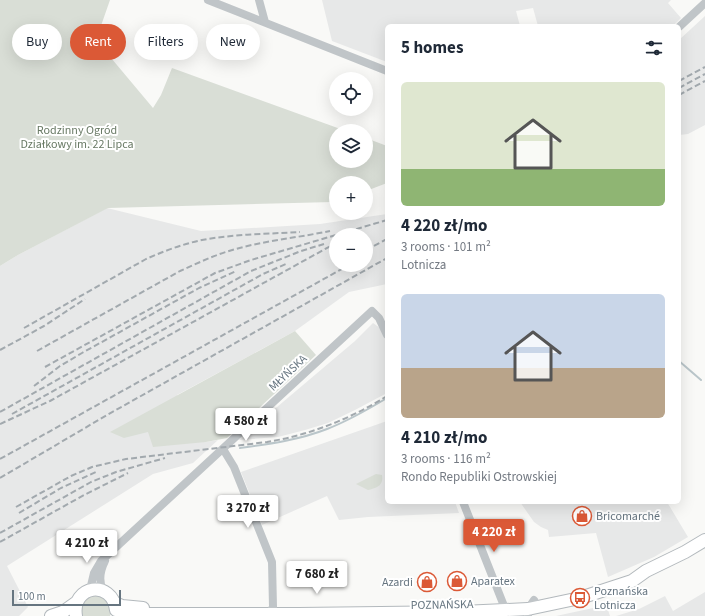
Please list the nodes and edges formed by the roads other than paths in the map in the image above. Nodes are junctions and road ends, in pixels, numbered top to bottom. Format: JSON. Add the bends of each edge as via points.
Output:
{"nodes":[{"id":1,"x":208,"y":0,"type":"edge"},
{"id":2,"x":259,"y":0,"type":"edge"},
{"id":3,"x":705,"y":3,"type":"edge"},
{"id":4,"x":265,"y":22,"type":"junction"},
{"id":5,"x":681,"y":25,"type":"edge"},
{"id":6,"x":385,"y":70,"type":"edge"},
{"id":7,"x":385,"y":331,"type":"edge"},
{"id":8,"x":223,"y":449,"type":"junction"},
{"id":9,"x":463,"y":504,"type":"edge"},
{"id":10,"x":705,"y":540,"type":"edge"},
{"id":11,"x":111,"y":552,"type":"junction"},
{"id":12,"x":90,"y":590,"type":"junction"},
{"id":13,"x":103,"y":590,"type":"junction"},
{"id":14,"x":77,"y":602,"type":"junction"},
{"id":15,"x":115,"y":603,"type":"junction"},
{"id":16,"x":505,"y":607,"type":"junction"},
{"id":17,"x":530,"y":608,"type":"edge"},
{"id":18,"x":274,"y":612,"type":"junction"},
{"id":19,"x":301,"y":612,"type":"edge"},
{"id":20,"x":51,"y":616,"type":"edge"},
{"id":21,"x":76,"y":616,"type":"edge"},
{"id":22,"x":115,"y":616,"type":"edge"},
{"id":23,"x":121,"y":616,"type":"edge"}],
"edges":[{"from":1,"to":4,"type":"street"},
{"from":2,"to":4,"type":"street"},
{"from":3,"to":5,"type":"street"},
{"from":4,"to":6,"type":"street"},
{"from":7,"to":8,"type":"street","name":"MŁYŃSKA","via":[[372,311]]},
{"from":8,"to":11,"type":"street","name":"MŁYŃSKA"},
{"from":8,"to":18,"type":"street","via":[[234,466],[272,562]]},
{"from":9,"to":16,"type":"street"},
{"from":10,"to":17,"type":"main road","name":"POZNAŃSKA","via":[[632,581],[597,594]]},
{"from":11,"to":12,"type":"street","via":[[96,568]]},
{"from":11,"to":13,"type":"street","via":[[100,574]]},
{"from":12,"to":13,"type":"main road"},
{"from":12,"to":14,"type":"main road"},
{"from":13,"to":15,"type":"main road"},
{"from":14,"to":20,"type":"main road","via":[[63,612]]},
{"from":14,"to":21,"type":"main road"},
{"from":15,"to":18,"type":"main road","name":"POZNAŃSKA","via":[[136,608]]},
{"from":15,"to":22,"type":"main road"},
{"from":16,"to":17,"type":"main road","name":"POZNAŃSKA"},
{"from":16,"to":19,"type":"main road","name":"POZNAŃSKA"},
{"from":18,"to":19,"type":"main road","name":"POZNAŃSKA"},
{"from":18,"to":23,"type":"main road","name":"POZNAŃSKA"}]}
